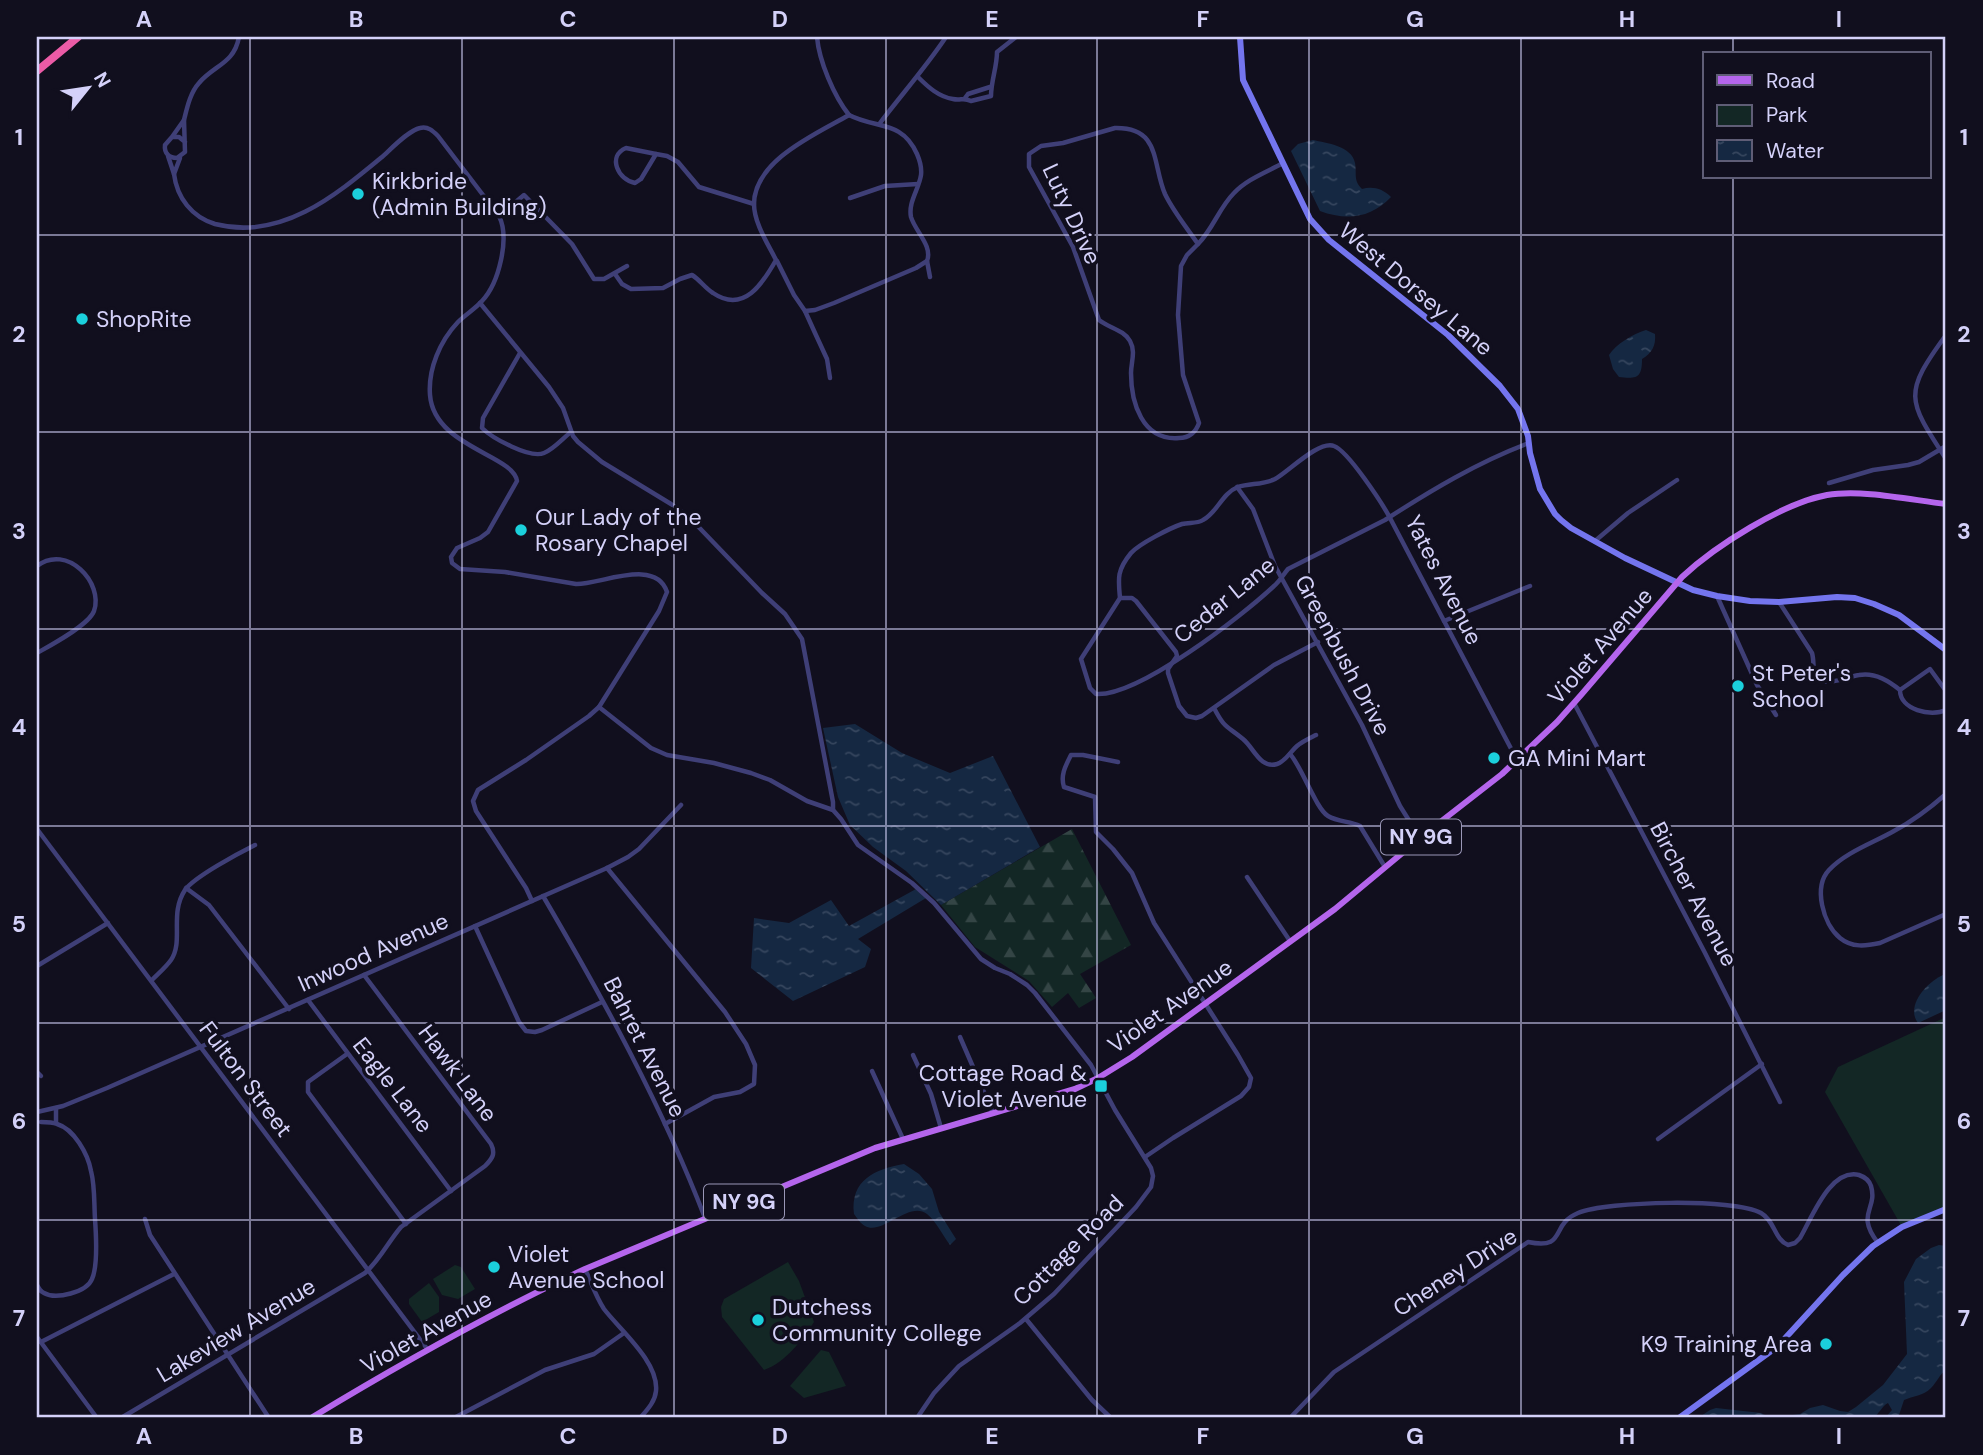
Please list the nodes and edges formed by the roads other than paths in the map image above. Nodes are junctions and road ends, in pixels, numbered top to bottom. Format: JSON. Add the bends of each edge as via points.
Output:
{"nodes":[{"id":1,"x":78,"y":37,"type":"edge"},
{"id":2,"x":239,"y":37,"type":"edge"},
{"id":3,"x":817,"y":37,"type":"edge"},
{"id":4,"x":946,"y":37,"type":"edge"},
{"id":5,"x":1016,"y":37,"type":"edge"},
{"id":6,"x":1240,"y":37,"type":"edge"},
{"id":7,"x":37,"y":71,"type":"edge"},
{"id":8,"x":918,"y":77,"type":"junction"},
{"id":9,"x":849,"y":114,"type":"junction"},
{"id":10,"x":184,"y":120,"type":"junction"},
{"id":11,"x":880,"y":123,"type":"junction"},
{"id":12,"x":172,"y":138,"type":"junction"},
{"id":13,"x":185,"y":142,"type":"junction"},
{"id":14,"x":656,"y":154,"type":"junction"},
{"id":15,"x":167,"y":155,"type":"junction"},
{"id":16,"x":180,"y":157,"type":"junction"},
{"id":17,"x":1283,"y":163,"type":"junction"},
{"id":18,"x":173,"y":174,"type":"junction"},
{"id":19,"x":918,"y":184,"type":"junction"},
{"id":20,"x":850,"y":198,"type":"dead end"},
{"id":21,"x":754,"y":204,"type":"junction"},
{"id":22,"x":499,"y":216,"type":"junction"},
{"id":23,"x":1198,"y":244,"type":"junction"},
{"id":24,"x":776,"y":260,"type":"junction"},
{"id":25,"x":927,"y":261,"type":"junction"},
{"id":26,"x":627,"y":266,"type":"dead end"},
{"id":27,"x":615,"y":274,"type":"junction"},
{"id":28,"x":930,"y":277,"type":"dead end"},
{"id":29,"x":481,"y":303,"type":"junction"},
{"id":30,"x":805,"y":311,"type":"junction"},
{"id":31,"x":1946,"y":335,"type":"edge"},
{"id":32,"x":520,"y":353,"type":"junction"},
{"id":33,"x":830,"y":379,"type":"dead end"},
{"id":34,"x":571,"y":432,"type":"junction"},
{"id":35,"x":1529,"y":443,"type":"junction"},
{"id":36,"x":1946,"y":446,"type":"edge"},
{"id":37,"x":1940,"y":450,"type":"junction"},
{"id":38,"x":1946,"y":459,"type":"edge"},
{"id":39,"x":1677,"y":480,"type":"dead end"},
{"id":40,"x":1829,"y":483,"type":"dead end"},
{"id":41,"x":1237,"y":487,"type":"junction"},
{"id":42,"x":1946,"y":505,"type":"edge"},
{"id":43,"x":1390,"y":517,"type":"junction"},
{"id":44,"x":1595,"y":541,"type":"junction"},
{"id":45,"x":37,"y":566,"type":"edge"},
{"id":46,"x":1281,"y":578,"type":"junction"},
{"id":47,"x":1677,"y":583,"type":"junction"},
{"id":48,"x":1530,"y":586,"type":"dead end"},
{"id":49,"x":1717,"y":596,"type":"junction"},
{"id":50,"x":1120,"y":598,"type":"junction"},
{"id":51,"x":1779,"y":602,"type":"junction"},
{"id":52,"x":1444,"y":621,"type":"junction"},
{"id":53,"x":1318,"y":642,"type":"junction"},
{"id":54,"x":1946,"y":650,"type":"edge"},
{"id":55,"x":37,"y":653,"type":"edge"},
{"id":56,"x":1171,"y":665,"type":"junction"},
{"id":57,"x":1900,"y":690,"type":"junction"},
{"id":58,"x":1946,"y":691,"type":"edge"},
{"id":59,"x":1574,"y":703,"type":"junction"},
{"id":60,"x":599,"y":707,"type":"junction"},
{"id":61,"x":1214,"y":708,"type":"junction"},
{"id":62,"x":1946,"y":710,"type":"edge"},
{"id":63,"x":1776,"y":715,"type":"dead end"},
{"id":64,"x":1317,"y":735,"type":"dead end"},
{"id":65,"x":1290,"y":754,"type":"junction"},
{"id":66,"x":1517,"y":760,"type":"junction"},
{"id":67,"x":1118,"y":762,"type":"dead end"},
{"id":68,"x":1946,"y":794,"type":"edge"},
{"id":69,"x":681,"y":805,"type":"dead end"},
{"id":70,"x":833,"y":810,"type":"junction"},
{"id":71,"x":37,"y":829,"type":"edge"},
{"id":72,"x":1420,"y":838,"type":"junction"},
{"id":73,"x":254,"y":845,"type":"dead end"},
{"id":74,"x":1385,"y":867,"type":"junction"},
{"id":75,"x":607,"y":868,"type":"junction"},
{"id":76,"x":1247,"y":877,"type":"dead end"},
{"id":77,"x":186,"y":888,"type":"junction"},
{"id":78,"x":543,"y":896,"type":"junction"},
{"id":79,"x":532,"y":901,"type":"junction"},
{"id":80,"x":1946,"y":914,"type":"edge"},
{"id":81,"x":107,"y":923,"type":"junction"},
{"id":82,"x":475,"y":926,"type":"junction"},
{"id":83,"x":1291,"y":942,"type":"junction"},
{"id":84,"x":37,"y":966,"type":"edge"},
{"id":85,"x":363,"y":975,"type":"junction"},
{"id":86,"x":152,"y":980,"type":"junction"},
{"id":87,"x":308,"y":1000,"type":"junction"},
{"id":88,"x":602,"y":1002,"type":"junction"},
{"id":89,"x":1205,"y":1004,"type":"junction"},
{"id":90,"x":289,"y":1009,"type":"junction"},
{"id":91,"x":960,"y":1038,"type":"dead end"},
{"id":92,"x":201,"y":1048,"type":"junction"},
{"id":93,"x":347,"y":1054,"type":"junction"},
{"id":94,"x":913,"y":1055,"type":"dead end"},
{"id":95,"x":1762,"y":1065,"type":"junction"},
{"id":96,"x":872,"y":1071,"type":"dead end"},
{"id":97,"x":1098,"y":1078,"type":"junction"},
{"id":98,"x":1780,"y":1102,"type":"dead end"},
{"id":99,"x":56,"y":1108,"type":"junction"},
{"id":100,"x":37,"y":1112,"type":"edge"},
{"id":101,"x":993,"y":1114,"type":"junction"},
{"id":102,"x":41,"y":1122,"type":"dead end"},
{"id":103,"x":56,"y":1124,"type":"junction"},
{"id":104,"x":665,"y":1124,"type":"junction"},
{"id":105,"x":941,"y":1128,"type":"junction"},
{"id":106,"x":903,"y":1139,"type":"junction"},
{"id":107,"x":1658,"y":1139,"type":"dead end"},
{"id":108,"x":1145,"y":1157,"type":"junction"},
{"id":109,"x":452,"y":1191,"type":"junction"},
{"id":110,"x":1946,"y":1209,"type":"edge"},
{"id":111,"x":705,"y":1218,"type":"junction"},
{"id":112,"x":145,"y":1219,"type":"dead end"},
{"id":113,"x":406,"y":1224,"type":"junction"},
{"id":114,"x":1878,"y":1243,"type":"junction"},
{"id":115,"x":585,"y":1269,"type":"junction"},
{"id":116,"x":368,"y":1271,"type":"junction"},
{"id":117,"x":174,"y":1274,"type":"junction"},
{"id":118,"x":37,"y":1285,"type":"edge"},
{"id":119,"x":1026,"y":1319,"type":"junction"},
{"id":120,"x":624,"y":1333,"type":"junction"},
{"id":121,"x":39,"y":1339,"type":"edge"},
{"id":122,"x":428,"y":1350,"type":"junction"},
{"id":123,"x":227,"y":1356,"type":"junction"},
{"id":124,"x":97,"y":1418,"type":"edge"},
{"id":125,"x":121,"y":1418,"type":"edge"},
{"id":126,"x":269,"y":1418,"type":"edge"},
{"id":127,"x":312,"y":1418,"type":"edge"},
{"id":128,"x":454,"y":1418,"type":"edge"},
{"id":129,"x":640,"y":1418,"type":"edge"},
{"id":130,"x":917,"y":1418,"type":"edge"},
{"id":131,"x":1111,"y":1418,"type":"edge"},
{"id":132,"x":1290,"y":1418,"type":"edge"},
{"id":133,"x":1679,"y":1418,"type":"edge"}],
"edges":[{"from":1,"to":7,"type":"highway"},
{"from":2,"to":10,"type":"street","via":[[227,61],[197,84]]},
{"from":3,"to":9,"type":"street","via":[[832,85]]},
{"from":4,"to":8,"type":"street"},
{"from":5,"to":8,"type":"street","via":[[997,51],[991,96],[971,102],[954,100]]},
{"from":6,"to":17,"type":"street","name":"West Dorsey Lane","via":[[1243,80]]},
{"from":8,"to":11,"type":"street"},
{"from":9,"to":11,"type":"street"},
{"from":9,"to":21,"type":"street","via":[[775,161]]},
{"from":10,"to":12,"type":"street"},
{"from":10,"to":13,"type":"street"},
{"from":11,"to":19,"type":"street","via":[[904,134],[914,148],[921,165]]},
{"from":12,"to":13,"type":"street"},
{"from":12,"to":15,"type":"street","via":[[165,145]]},
{"from":13,"to":16,"type":"street"},
{"from":14,"to":14,"type":"street","via":[[625,148],[618,152],[616,165],[626,180],[635,183]]},
{"from":14,"to":21,"type":"street","via":[[678,162],[699,187]]},
{"from":15,"to":16,"type":"street"},
{"from":15,"to":18,"type":"street"},
{"from":16,"to":18,"type":"street"},
{"from":17,"to":23,"type":"street","name":"Luty Drive","via":[[1234,192]]},
{"from":17,"to":35,"type":"street","name":"West Dorsey Lane","via":[[1315,226],[1483,368],[1518,409]]},
{"from":18,"to":22,"type":"street","via":[[182,199],[201,218],[230,227],[265,226],[294,218],[319,204],[425,127],[441,140]]},
{"from":19,"to":20,"type":"street","via":[[885,187]]},
{"from":19,"to":25,"type":"street","via":[[910,211],[928,249]]},
{"from":21,"to":24,"type":"street"},
{"from":22,"to":27,"type":"street","via":[[524,195],[572,244],[594,279]]},
{"from":22,"to":29,"type":"street","via":[[503,248]]},
{"from":23,"to":23,"type":"street","name":"Luty Drive","via":[[1165,193],[1154,150],[1137,132],[1115,128],[1041,146],[1029,154],[1029,167],[1073,247],[1099,320],[1129,339],[1133,400],[1143,423],[1181,439],[1199,423],[1183,374],[1178,316],[1181,266]]},
{"from":24,"to":27,"type":"street","via":[[755,291],[730,300],[714,294],[692,275],[663,288],[631,289]]},
{"from":24,"to":30,"type":"street"},
{"from":25,"to":28,"type":"street"},
{"from":25,"to":30,"type":"street","via":[[834,303]]},
{"from":26,"to":27,"type":"street"},
{"from":29,"to":32,"type":"street"},
{"from":29,"to":60,"type":"street","via":[[456,324],[442,345],[431,375],[430,401],[447,429],[510,467],[517,481],[488,532],[457,548],[451,560],[460,569],[576,584],[630,574],[663,583],[667,592],[664,602]]},
{"from":30,"to":33,"type":"street","via":[[827,359]]},
{"from":31,"to":37,"type":"street","via":[[1920,373],[1914,396],[1916,409]]},
{"from":32,"to":34,"type":"street","via":[[560,403]]},
{"from":32,"to":34,"type":"street","via":[[483,418],[482,428],[505,444],[537,454]]},
{"from":34,"to":70,"type":"street","via":[[596,458],[689,517],[791,621],[802,639]]},
{"from":35,"to":43,"type":"street","name":"Yates Avenue","via":[[1452,480]]},
{"from":35,"to":44,"type":"street","name":"West Dorsey Lane","via":[[1540,489],[1555,514]]},
{"from":36,"to":37,"type":"street"},
{"from":37,"to":38,"type":"street"},
{"from":37,"to":40,"type":"street","via":[[1908,466]]},
{"from":39,"to":44,"type":"street"},
{"from":41,"to":43,"type":"street","via":[[1272,480],[1323,447],[1336,446]]},
{"from":41,"to":46,"type":"street","name":"Greenbush Drive","via":[[1253,509]]},
{"from":41,"to":50,"type":"street","via":[[1203,520],[1182,524],[1136,549],[1120,570]]},
{"from":42,"to":47,"type":"main road","name":"Violet Avenue","number":"NY 9G","via":[[1860,494],[1827,495],[1778,512],[1726,543]]},
{"from":43,"to":46,"type":"street","name":"Cedar Lane","via":[[1288,569]]},
{"from":43,"to":52,"type":"street","name":"Yates Avenue"},
{"from":44,"to":47,"type":"street","name":"West Dorsey Lane"},
{"from":45,"to":55,"type":"street","via":[[52,558],[76,565],[88,580],[96,608],[83,624]]},
{"from":46,"to":53,"type":"street","name":"Greenbush Drive"},
{"from":46,"to":56,"type":"street","name":"Cedar Lane","via":[[1253,605]]},
{"from":47,"to":49,"type":"street","name":"West Dorsey Lane"},
{"from":47,"to":59,"type":"main road","name":"Violet Avenue","number":"NY 9G"},
{"from":48,"to":52,"type":"street"},
{"from":49,"to":51,"type":"street","name":"West Dorsey Lane"},
{"from":49,"to":63,"type":"street","via":[[1757,685]]},
{"from":50,"to":56,"type":"street","via":[[1136,601],[1176,652]]},
{"from":50,"to":56,"type":"street","name":"Cedar Lane","via":[[1082,655],[1093,693],[1128,686]]},
{"from":51,"to":54,"type":"street","name":"West Dorsey Lane","via":[[1855,598],[1899,615]]},
{"from":51,"to":57,"type":"street","via":[[1812,653],[1816,679],[1832,682],[1862,674],[1884,678]]},
{"from":52,"to":66,"type":"street","name":"Yates Avenue"},
{"from":53,"to":61,"type":"street","via":[[1275,665]]},
{"from":53,"to":72,"type":"street","name":"Greenbush Drive"},
{"from":56,"to":61,"type":"street","via":[[1168,673],[1182,712],[1196,718]]},
{"from":57,"to":58,"type":"street","via":[[1930,669]]},
{"from":57,"to":62,"type":"street","via":[[1900,697],[1913,708]]},
{"from":59,"to":66,"type":"main road","name":"Violet Avenue","number":"NY 9G"},
{"from":59,"to":95,"type":"street","name":"Bircher Avenue"},
{"from":60,"to":70,"type":"street","via":[[667,755],[751,773]]},
{"from":60,"to":79,"type":"street","via":[[482,786],[473,798],[476,811]]},
{"from":61,"to":65,"type":"street","via":[[1226,728],[1262,761],[1275,764]]},
{"from":64,"to":65,"type":"street"},
{"from":65,"to":74,"type":"street","via":[[1324,814],[1360,826]]},
{"from":66,"to":72,"type":"main road","name":"Violet Avenue","number":"NY 9G"},
{"from":67,"to":89,"type":"street","via":[[1071,755],[1062,783],[1066,789],[1095,797],[1097,832],[1132,873],[1154,923]]},
{"from":68,"to":80,"type":"street","via":[[1914,820],[1837,863],[1826,874],[1822,890],[1829,926],[1840,939],[1854,945],[1880,943]]},
{"from":69,"to":75,"type":"street","name":"Inwood Avenue","via":[[639,849]]},
{"from":70,"to":97,"type":"street","name":"Cottage Road","via":[[858,845],[934,903],[981,959],[1027,985]]},
{"from":71,"to":81,"type":"street","name":"Fulton Street"},
{"from":72,"to":74,"type":"main road","name":"Violet Avenue","number":"NY 9G"},
{"from":73,"to":77,"type":"street"},
{"from":74,"to":83,"type":"main road","name":"Violet Avenue","number":"NY 9G"},
{"from":75,"to":78,"type":"street","name":"Inwood Avenue"},
{"from":75,"to":104,"type":"street","via":[[724,1012],[755,1065],[753,1086],[714,1097]]},
{"from":76,"to":83,"type":"street"},
{"from":77,"to":86,"type":"street","via":[[176,914],[172,959]]},
{"from":77,"to":90,"type":"street","via":[[209,905]]},
{"from":78,"to":79,"type":"street","name":"Inwood Avenue"},
{"from":78,"to":88,"type":"street","name":"Bahret Avenue"},
{"from":79,"to":82,"type":"street","name":"Inwood Avenue"},
{"from":81,"to":84,"type":"street"},
{"from":81,"to":86,"type":"street","name":"Fulton Street"},
{"from":82,"to":85,"type":"street","name":"Inwood Avenue"},
{"from":82,"to":88,"type":"street","via":[[526,1031],[542,1030]]},
{"from":83,"to":89,"type":"main road","name":"Violet Avenue","number":"NY 9G"},
{"from":85,"to":87,"type":"street","name":"Inwood Avenue"},
{"from":85,"to":109,"type":"street","name":"Hawk Lane","via":[[493,1149],[485,1166]]},
{"from":86,"to":92,"type":"street","name":"Fulton Street"},
{"from":87,"to":90,"type":"street","name":"Inwood Avenue"},
{"from":87,"to":93,"type":"street","name":"Eagle Lane"},
{"from":88,"to":104,"type":"street","name":"Bahret Avenue"},
{"from":89,"to":97,"type":"main road","name":"Violet Avenue","number":"NY 9G"},
{"from":89,"to":108,"type":"street","via":[[1251,1082],[1241,1096]]},
{"from":90,"to":92,"type":"street","name":"Inwood Avenue"},
{"from":91,"to":101,"type":"street"},
{"from":92,"to":99,"type":"street","name":"Inwood Avenue"},
{"from":92,"to":116,"type":"street","name":"Fulton Street"},
{"from":93,"to":109,"type":"street","name":"Eagle Lane"},
{"from":93,"to":113,"type":"street","via":[[308,1082],[308,1092]]},
{"from":94,"to":105,"type":"street"},
{"from":95,"to":98,"type":"street","name":"Bircher Avenue"},
{"from":95,"to":107,"type":"street"},
{"from":96,"to":106,"type":"street"},
{"from":97,"to":101,"type":"main road","name":"Violet Avenue","number":"NY 9G","via":[[1063,1094]]},
{"from":97,"to":108,"type":"street","name":"Cottage Road"},
{"from":99,"to":100,"type":"street","name":"Inwood Avenue"},
{"from":99,"to":103,"type":"street"},
{"from":101,"to":105,"type":"main road","name":"Violet Avenue","number":"NY 9G"},
{"from":102,"to":103,"type":"street"},
{"from":103,"to":118,"type":"street","via":[[79,1144],[92,1172],[93,1274],[85,1287],[59,1296],[44,1294]]},
{"from":104,"to":111,"type":"street","name":"Bahret Avenue"},
{"from":105,"to":106,"type":"main road","name":"Violet Avenue","number":"NY 9G"},
{"from":106,"to":111,"type":"main road","name":"Violet Avenue","number":"NY 9G"},
{"from":108,"to":119,"type":"street","name":"Cottage Road","via":[[1153,1176],[1148,1193]]},
{"from":109,"to":113,"type":"street","name":"Hawk Lane"},
{"from":110,"to":114,"type":"street","via":[[1902,1227]]},
{"from":111,"to":115,"type":"main road","name":"Violet Avenue","number":"NY 9G"},
{"from":112,"to":117,"type":"street"},
{"from":113,"to":116,"type":"street","name":"Hawk Lane"},
{"from":114,"to":132,"type":"street","name":"Cheney Drive","via":[[1868,1229],[1870,1184],[1857,1174],[1832,1184],[1800,1238],[1787,1245],[1773,1224],[1752,1209],[1717,1204],[1588,1209],[1565,1220],[1553,1241],[1528,1242],[1334,1372]]},
{"from":114,"to":133,"type":"street","via":[[1778,1346]]},
{"from":115,"to":120,"type":"street","via":[[598,1300]]},
{"from":115,"to":122,"type":"main road","name":"Violet Avenue","number":"NY 9G"},
{"from":116,"to":122,"type":"street","name":"Fulton Street"},
{"from":116,"to":123,"type":"street","name":"Lakeview Avenue"},
{"from":117,"to":121,"type":"street"},
{"from":117,"to":123,"type":"street"},
{"from":119,"to":130,"type":"street","name":"Cottage Road","via":[[959,1366]]},
{"from":119,"to":131,"type":"street"},
{"from":120,"to":128,"type":"street","via":[[594,1354],[545,1370]]},
{"from":120,"to":129,"type":"street","via":[[647,1360],[656,1380],[654,1398]]},
{"from":121,"to":124,"type":"street"},
{"from":122,"to":127,"type":"main road","name":"Violet Avenue","number":"NY 9G"},
{"from":123,"to":125,"type":"street","name":"Lakeview Avenue"},
{"from":123,"to":126,"type":"street"}]}
